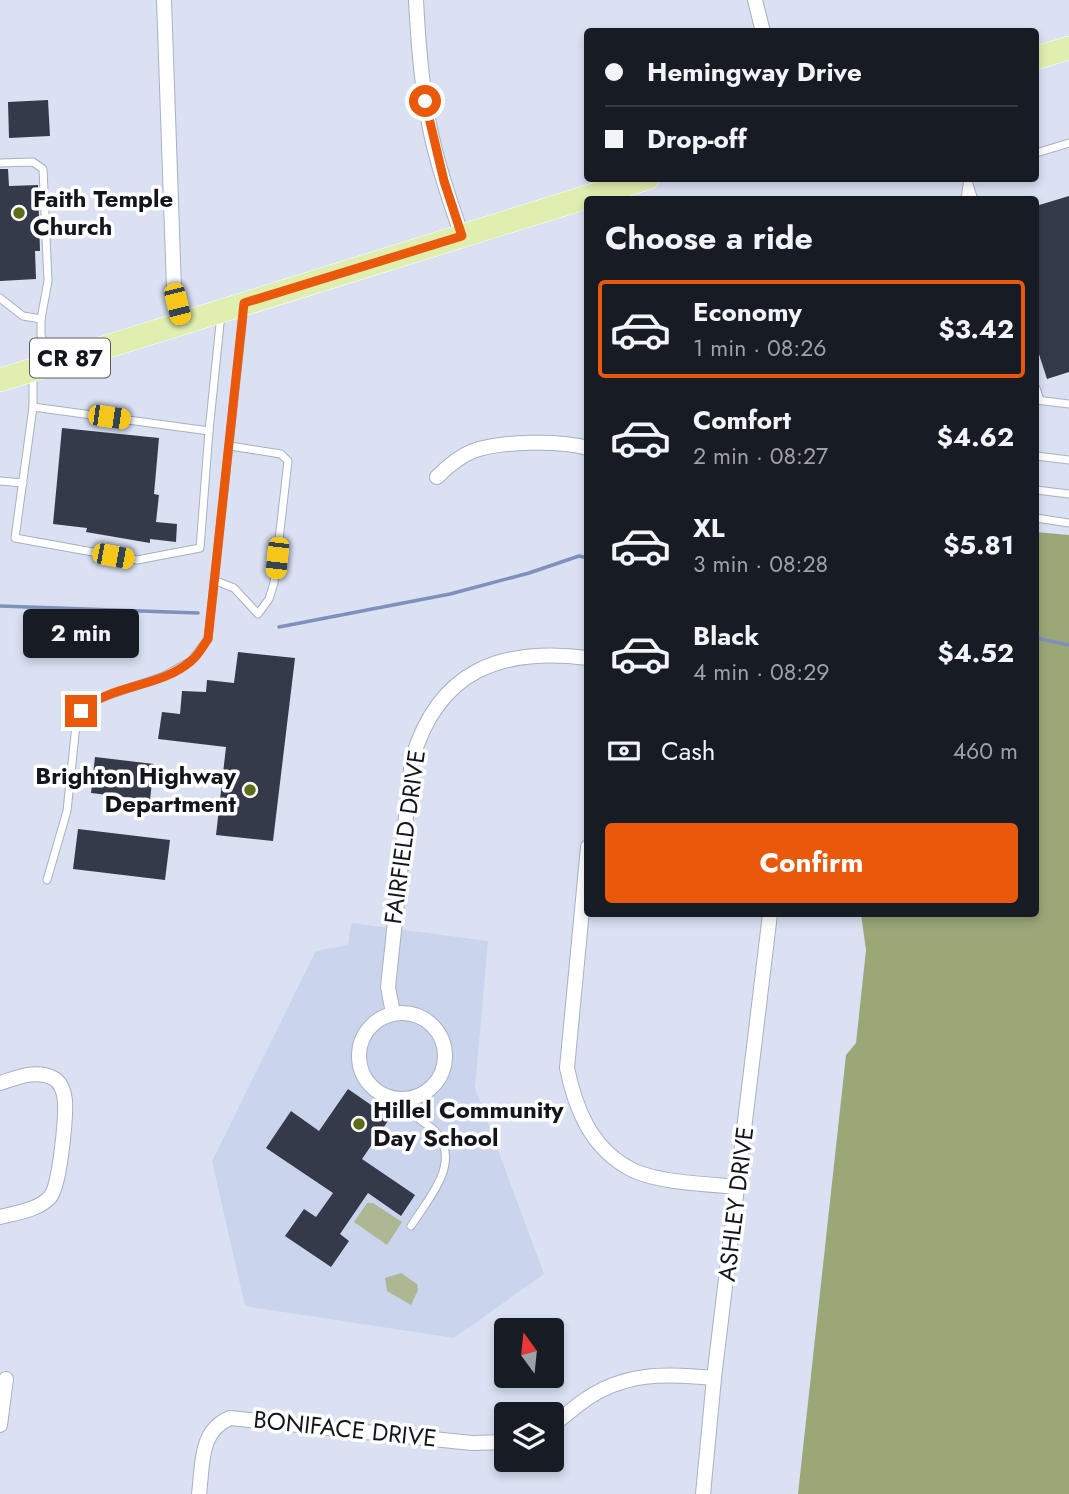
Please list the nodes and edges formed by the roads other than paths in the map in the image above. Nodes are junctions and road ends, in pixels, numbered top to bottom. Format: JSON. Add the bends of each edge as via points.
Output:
{"nodes":[{"id":1,"x":164,"y":0,"type":"edge"},
{"id":2,"x":416,"y":0,"type":"edge"},
{"id":3,"x":755,"y":0,"type":"edge"},
{"id":4,"x":762,"y":28,"type":"edge"},
{"id":5,"x":1069,"y":48,"type":"edge"},
{"id":6,"x":1039,"y":57,"type":"edge"},
{"id":7,"x":1069,"y":143,"type":"edge"},
{"id":8,"x":1039,"y":152,"type":"edge"},
{"id":9,"x":0,"y":163,"type":"edge"},
{"id":10,"x":638,"y":182,"type":"edge"},
{"id":11,"x":603,"y":196,"type":"edge"},
{"id":12,"x":584,"y":202,"type":"edge"},
{"id":13,"x":462,"y":236,"type":"junction"},
{"id":14,"x":0,"y":298,"type":"edge"},
{"id":15,"x":244,"y":303,"type":"junction"},
{"id":16,"x":222,"y":310,"type":"junction"},
{"id":17,"x":41,"y":319,"type":"junction"},
{"id":18,"x":181,"y":323,"type":"junction"},
{"id":19,"x":42,"y":367,"type":"junction"},
{"id":20,"x":0,"y":380,"type":"edge"},
{"id":21,"x":1039,"y":400,"type":"edge"},
{"id":22,"x":1069,"y":404,"type":"edge"},
{"id":23,"x":33,"y":407,"type":"junction"},
{"id":24,"x":209,"y":431,"type":"junction"},
{"id":25,"x":230,"y":446,"type":"junction"},
{"id":26,"x":584,"y":448,"type":"edge"},
{"id":27,"x":1039,"y":456,"type":"edge"},
{"id":28,"x":1069,"y":460,"type":"edge"},
{"id":29,"x":437,"y":477,"type":"dead end"},
{"id":30,"x":0,"y":481,"type":"edge"},
{"id":31,"x":23,"y":483,"type":"junction"},
{"id":32,"x":1039,"y":490,"type":"edge"},
{"id":33,"x":1069,"y":494,"type":"edge"},
{"id":34,"x":1039,"y":518,"type":"edge"},
{"id":35,"x":1069,"y":523,"type":"edge"},
{"id":36,"x":216,"y":581,"type":"junction"},
{"id":37,"x":584,"y":658,"type":"edge"},
{"id":38,"x":47,"y":880,"type":"dead end"},
{"id":39,"x":584,"y":889,"type":"edge"},
{"id":40,"x":770,"y":917,"type":"edge"},
{"id":41,"x":393,"y":1013,"type":"junction"},
{"id":42,"x":0,"y":1083,"type":"edge"},
{"id":43,"x":404,"y":1099,"type":"junction"},
{"id":44,"x":739,"y":1187,"type":"junction"},
{"id":45,"x":0,"y":1217,"type":"edge"},
{"id":46,"x":411,"y":1226,"type":"dead end"},
{"id":47,"x":714,"y":1378,"type":"junction"},
{"id":48,"x":6,"y":1379,"type":"dead end"},
{"id":49,"x":564,"y":1416,"type":"edge"},
{"id":50,"x":0,"y":1425,"type":"edge"},
{"id":51,"x":494,"y":1442,"type":"edge"},
{"id":52,"x":199,"y":1494,"type":"edge"},
{"id":53,"x":703,"y":1494,"type":"edge"}],
"edges":[{"from":1,"to":18,"type":"street","via":[[174,288]]},
{"from":2,"to":13,"type":"street","via":[[428,120]]},
{"from":3,"to":4,"type":"street"},
{"from":5,"to":6,"type":"main road"},
{"from":7,"to":8,"type":"lane"},
{"from":9,"to":17,"type":"lane","via":[[33,162],[43,169],[48,281]]},
{"from":10,"to":11,"type":"main road","number":"CR 87"},
{"from":12,"to":13,"type":"main road","number":"CR 87"},
{"from":13,"to":15,"type":"main road","number":"CR 87"},
{"from":14,"to":17,"type":"lane","via":[[23,316]]},
{"from":15,"to":16,"type":"main road","number":"CR 87"},
{"from":15,"to":25,"type":"lane"},
{"from":16,"to":18,"type":"main road","number":"CR 87"},
{"from":16,"to":24,"type":"lane"},
{"from":17,"to":19,"type":"lane"},
{"from":18,"to":19,"type":"main road","number":"CR 87"},
{"from":19,"to":20,"type":"main road","number":"CR 87"},
{"from":19,"to":23,"type":"lane"},
{"from":21,"to":22,"type":"lane"},
{"from":23,"to":24,"type":"lane"},
{"from":23,"to":31,"type":"lane"},
{"from":24,"to":31,"type":"lane","via":[[200,548],[137,560],[15,538]]},
{"from":25,"to":36,"type":"lane"},
{"from":25,"to":36,"type":"lane","via":[[281,454],[288,461],[275,583],[269,599],[258,614],[234,588]]},
{"from":26,"to":29,"type":"street","via":[[540,442],[483,448],[470,452]]},
{"from":27,"to":28,"type":"lane"},
{"from":30,"to":31,"type":"lane"},
{"from":32,"to":33,"type":"lane"},
{"from":34,"to":35,"type":"lane"},
{"from":36,"to":38,"type":"lane","via":[[208,639],[191,661],[164,676],[92,701],[81,711],[67,811]]},
{"from":37,"to":41,"type":"street","name":"FAIRFIELD DRIVE","via":[[539,654],[490,665],[455,686],[432,710],[412,760],[387,987]]},
{"from":39,"to":44,"type":"street","via":[[567,1068],[573,1098],[586,1126],[627,1168],[668,1180]]},
{"from":40,"to":44,"type":"street","name":"ASHLEY DRIVE"},
{"from":41,"to":43,"type":"street","via":[[368,1027],[359,1061],[366,1081],[376,1091]]},
{"from":41,"to":43,"type":"street","via":[[418,1015],[429,1022],[438,1032],[445,1056],[437,1081],[417,1096]]},
{"from":42,"to":45,"type":"street","via":[[28,1075],[50,1076],[60,1085],[65,1103],[51,1197]]},
{"from":43,"to":46,"type":"lane","via":[[435,1131],[446,1152],[440,1181]]},
{"from":44,"to":47,"type":"street","name":"ASHLEY DRIVE"},
{"from":47,"to":49,"type":"street","via":[[635,1377]]},
{"from":47,"to":53,"type":"street","name":"ASHLEY DRIVE"},
{"from":48,"to":50,"type":"street"},
{"from":51,"to":52,"type":"street","name":"BONIFACE DRIVE","via":[[230,1418],[218,1423],[208,1436]]}]}
